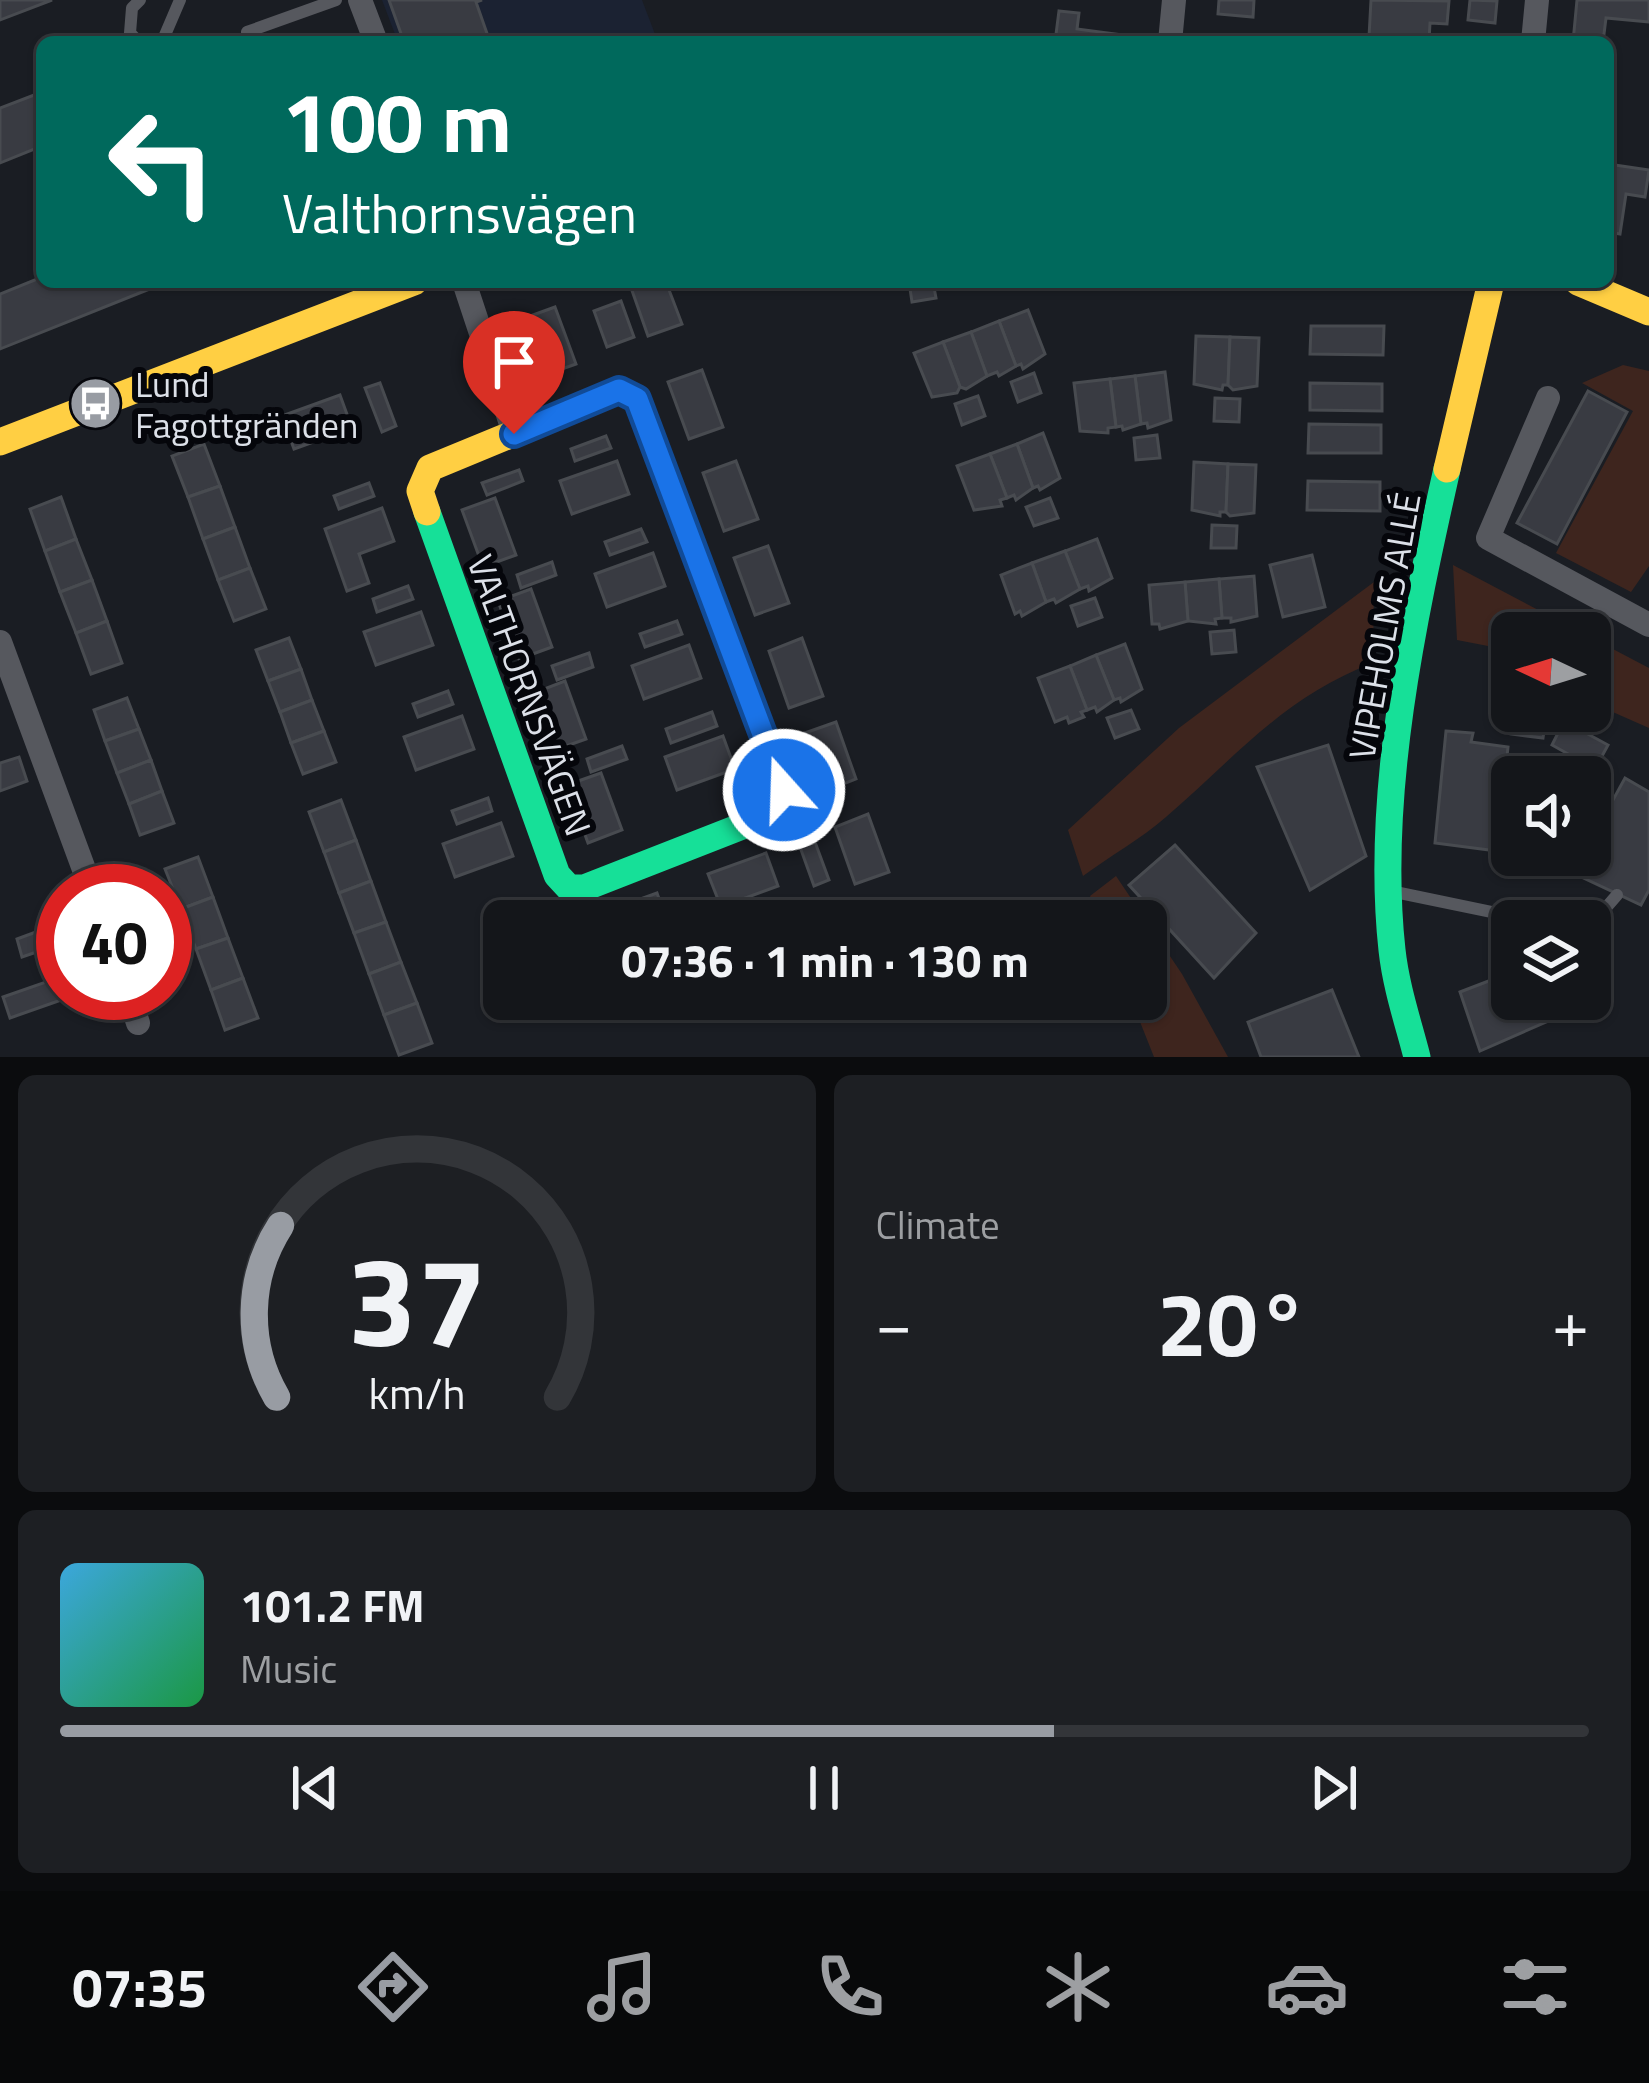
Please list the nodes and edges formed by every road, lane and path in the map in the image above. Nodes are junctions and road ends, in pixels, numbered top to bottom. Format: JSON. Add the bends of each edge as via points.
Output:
{"nodes":[{"id":1,"x":140,"y":0,"type":"edge"},
{"id":2,"x":180,"y":0,"type":"edge"},
{"id":3,"x":336,"y":0,"type":"edge"},
{"id":4,"x":360,"y":0,"type":"edge"},
{"id":5,"x":1174,"y":0,"type":"edge"},
{"id":6,"x":1537,"y":0,"type":"edge"},
{"id":7,"x":247,"y":32,"type":"dead end"},
{"id":8,"x":133,"y":36,"type":"edge"},
{"id":9,"x":165,"y":36,"type":"edge"},
{"id":10,"x":374,"y":36,"type":"edge"},
{"id":11,"x":1171,"y":36,"type":"edge"},
{"id":12,"x":1534,"y":36,"type":"edge"},
{"id":13,"x":398,"y":288,"type":"edge"},
{"id":14,"x":466,"y":288,"type":"edge"},
{"id":15,"x":1490,"y":288,"type":"edge"},
{"id":16,"x":1592,"y":288,"type":"edge"},
{"id":17,"x":1649,"y":312,"type":"edge"},
{"id":18,"x":1548,"y":398,"type":"dead end"},
{"id":19,"x":514,"y":434,"type":"junction"},
{"id":20,"x":0,"y":442,"type":"edge"},
{"id":21,"x":1649,"y":626,"type":"edge"},
{"id":22,"x":0,"y":642,"type":"edge"},
{"id":23,"x":82,"y":864,"type":"edge"},
{"id":24,"x":1392,"y":891,"type":"junction"},
{"id":25,"x":1617,"y":895,"type":"dead end"},
{"id":26,"x":1611,"y":902,"type":"edge"},
{"id":27,"x":1491,"y":912,"type":"edge"},
{"id":28,"x":138,"y":1020,"type":"edge"},
{"id":29,"x":139,"y":1023,"type":"dead end"},
{"id":30,"x":1417,"y":1057,"type":"edge"}],
"edges":[{"from":1,"to":8,"type":"lane","via":[[132,8]]},
{"from":2,"to":9,"type":"lane"},
{"from":3,"to":7,"type":"lane"},
{"from":4,"to":10,"type":"street"},
{"from":5,"to":11,"type":"street"},
{"from":6,"to":12,"type":"street"},
{"from":13,"to":20,"type":"street"},
{"from":14,"to":19,"type":"street"},
{"from":15,"to":24,"type":"street","name":"VIPEHOLMS ALLÉ","via":[[1405,682]]},
{"from":16,"to":17,"type":"street"},
{"from":18,"to":21,"type":"street","via":[[1488,538]]},
{"from":19,"to":19,"type":"street","name":"VALTHORNSVÄGEN","via":[[619,390],[637,399],[784,790],[768,816],[584,888],[569,888],[557,875],[421,500],[430,468]]},
{"from":22,"to":23,"type":"street"},
{"from":24,"to":27,"type":"lane"},
{"from":24,"to":30,"type":"street","name":"VIPEHOLMS ALLÉ","via":[[1391,946]]},
{"from":25,"to":26,"type":"lane"},
{"from":28,"to":29,"type":"street"}]}
